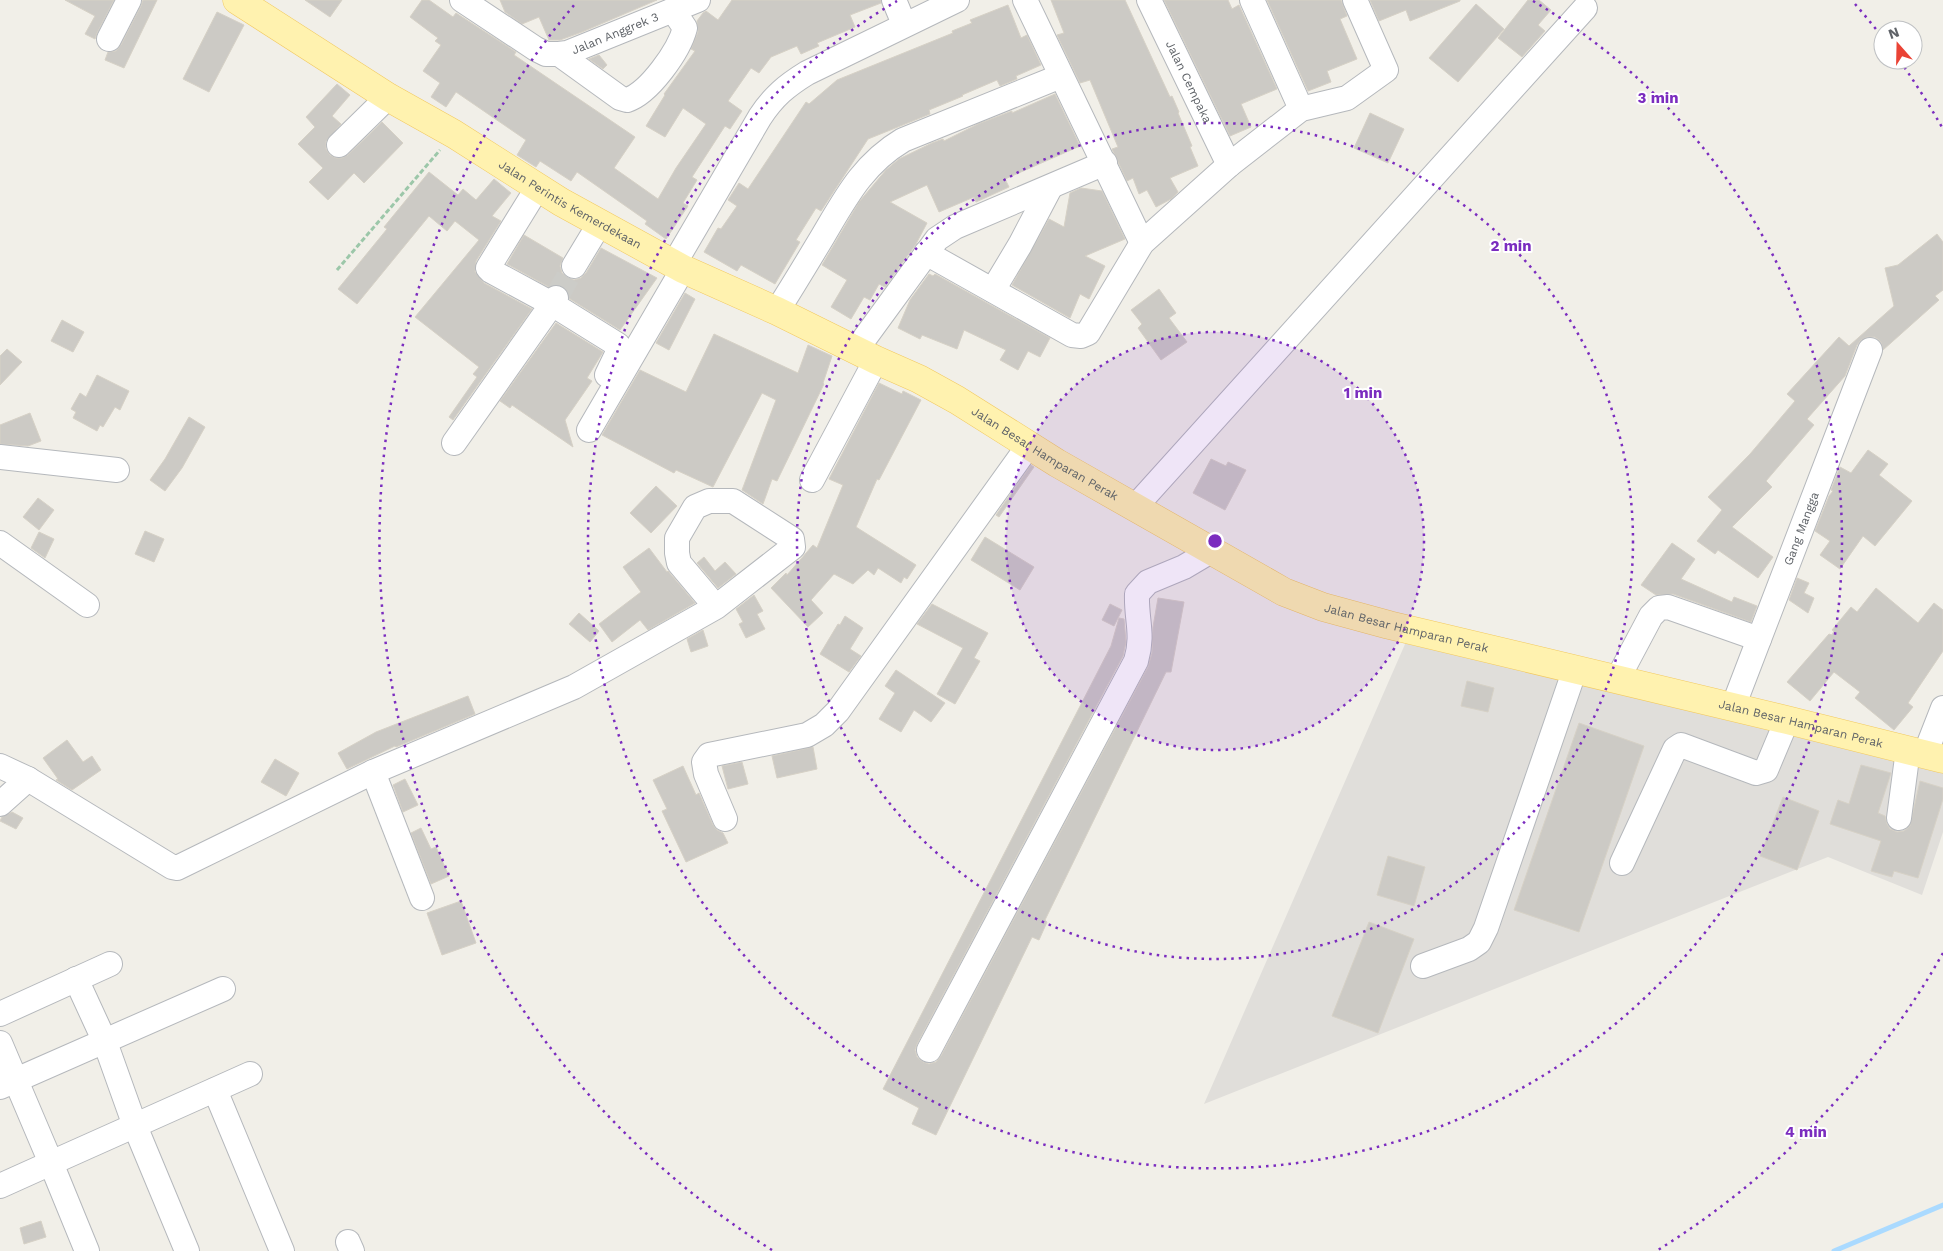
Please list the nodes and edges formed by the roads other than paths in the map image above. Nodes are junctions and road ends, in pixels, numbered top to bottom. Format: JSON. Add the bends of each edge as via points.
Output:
{"nodes":[{"id":1,"x":129,"y":0,"type":"edge"},
{"id":2,"x":237,"y":0,"type":"edge"},
{"id":3,"x":698,"y":0,"type":"edge"},
{"id":4,"x":894,"y":0,"type":"edge"},
{"id":5,"x":957,"y":0,"type":"edge"},
{"id":6,"x":1025,"y":0,"type":"edge"},
{"id":7,"x":1148,"y":0,"type":"edge"},
{"id":8,"x":1252,"y":0,"type":"edge"},
{"id":9,"x":1355,"y":0,"type":"edge"},
{"id":10,"x":471,"y":2,"type":"edge"},
{"id":11,"x":1585,"y":8,"type":"dead end"},
{"id":12,"x":673,"y":10,"type":"junction"},
{"id":13,"x":904,"y":24,"type":"junction"},
{"id":14,"x":109,"y":39,"type":"dead end"},
{"id":15,"x":559,"y":54,"type":"junction"},
{"id":16,"x":1061,"y":76,"type":"junction"},
{"id":17,"x":388,"y":97,"type":"junction"},
{"id":18,"x":1301,"y":108,"type":"junction"},
{"id":19,"x":339,"y":145,"type":"dead end"},
{"id":20,"x":1105,"y":163,"type":"junction"},
{"id":21,"x":1229,"y":165,"type":"junction"},
{"id":22,"x":538,"y":187,"type":"junction"},
{"id":23,"x":1050,"y":188,"type":"junction"},
{"id":24,"x":600,"y":223,"type":"junction"},
{"id":25,"x":1142,"y":243,"type":"junction"},
{"id":26,"x":926,"y":253,"type":"junction"},
{"id":27,"x":574,"y":266,"type":"tunnel mouth"},
{"id":28,"x":679,"y":266,"type":"junction"},
{"id":29,"x":993,"y":290,"type":"junction"},
{"id":30,"x":554,"y":301,"type":"junction"},
{"id":31,"x":777,"y":312,"type":"junction"},
{"id":32,"x":1870,"y":350,"type":"dead end"},
{"id":33,"x":866,"y":355,"type":"junction"},
{"id":34,"x":919,"y":379,"type":"joint"},
{"id":35,"x":454,"y":443,"type":"dead end"},
{"id":36,"x":1029,"y":445,"type":"junction"},
{"id":37,"x":0,"y":458,"type":"edge"},
{"id":38,"x":116,"y":470,"type":"dead end"},
{"id":39,"x":812,"y":480,"type":"dead end"},
{"id":40,"x":1135,"y":507,"type":"junction"},
{"id":41,"x":0,"y":542,"type":"edge"},
{"id":42,"x":1211,"y":552,"type":"junction"},
{"id":43,"x":88,"y":605,"type":"dead end"},
{"id":44,"x":716,"y":607,"type":"junction"},
{"id":45,"x":1759,"y":639,"type":"junction"},
{"id":46,"x":1575,"y":669,"type":"junction"},
{"id":47,"x":1617,"y":680,"type":"junction"},
{"id":48,"x":1733,"y":707,"type":"junction"},
{"id":49,"x":1943,"y":708,"type":"edge"},
{"id":50,"x":1787,"y":720,"type":"junction"},
{"id":51,"x":1925,"y":755,"type":"edge"},
{"id":52,"x":0,"y":766,"type":"edge"},
{"id":53,"x":373,"y":772,"type":"junction"},
{"id":54,"x":28,"y":779,"type":"junction"},
{"id":55,"x":0,"y":804,"type":"edge"},
{"id":56,"x":1899,"y":818,"type":"dead end"},
{"id":57,"x":725,"y":819,"type":"dead end"},
{"id":58,"x":1622,"y":863,"type":"dead end"},
{"id":59,"x":422,"y":898,"type":"dead end"},
{"id":60,"x":110,"y":964,"type":"dead end"},
{"id":61,"x":1423,"y":966,"type":"dead end"},
{"id":62,"x":76,"y":979,"type":"junction"},
{"id":63,"x":223,"y":989,"type":"dead end"},
{"id":64,"x":0,"y":1014,"type":"edge"},
{"id":65,"x":105,"y":1042,"type":"junction"},
{"id":66,"x":0,"y":1043,"type":"edge"},
{"id":67,"x":929,"y":1050,"type":"dead end"},
{"id":68,"x":250,"y":1074,"type":"dead end"},
{"id":69,"x":8,"y":1084,"type":"edge"},
{"id":70,"x":214,"y":1090,"type":"junction"},
{"id":71,"x":135,"y":1126,"type":"junction"},
{"id":72,"x":50,"y":1162,"type":"junction"},
{"id":73,"x":0,"y":1186,"type":"edge"},
{"id":74,"x":87,"y":1251,"type":"edge"},
{"id":75,"x":186,"y":1251,"type":"edge"},
{"id":76,"x":282,"y":1251,"type":"edge"}],
"edges":[{"from":1,"to":14,"type":"street"},
{"from":2,"to":17,"type":"main road","name":"Jalan Perintis Kemerdekaan"},
{"from":3,"to":12,"type":"street","name":"Jalan Anggrek 3"},
{"from":4,"to":13,"type":"street"},
{"from":5,"to":13,"type":"street"},
{"from":6,"to":16,"type":"street"},
{"from":7,"to":21,"type":"street","name":"Jalan Cempaka"},
{"from":8,"to":18,"type":"street"},
{"from":9,"to":18,"type":"street","via":[[1386,70],[1347,98]]},
{"from":10,"to":15,"type":"street","via":[[536,49],[546,54]]},
{"from":11,"to":40,"type":"street"},
{"from":12,"to":15,"type":"street","name":"Jalan Anggrek 3"},
{"from":12,"to":15,"type":"street","via":[[685,28],[683,34],[666,65],[636,97],[620,98]]},
{"from":13,"to":28,"type":"street","via":[[807,73],[772,100]]},
{"from":16,"to":20,"type":"street"},
{"from":16,"to":31,"type":"street","via":[[903,140],[888,150],[865,170],[850,190]]},
{"from":17,"to":19,"type":"street"},
{"from":17,"to":22,"type":"main road","name":"Jalan Perintis Kemerdekaan"},
{"from":18,"to":21,"type":"street"},
{"from":20,"to":23,"type":"street"},
{"from":20,"to":25,"type":"street"},
{"from":21,"to":25,"type":"street"},
{"from":22,"to":24,"type":"main road","name":"Jalan Perintis Kemerdekaan"},
{"from":22,"to":30,"type":"street","via":[[488,268]]},
{"from":23,"to":26,"type":"street","via":[[956,227],[937,239]]},
{"from":23,"to":29,"type":"street"},
{"from":24,"to":27,"type":"street"},
{"from":24,"to":28,"type":"main road","name":"Jalan Perintis Kemerdekaan"},
{"from":25,"to":29,"type":"street","via":[[1088,333],[1081,336],[1072,335]]},
{"from":26,"to":29,"type":"street"},
{"from":26,"to":33,"type":"street"},
{"from":28,"to":30,"type":"street","via":[[586,424],[620,348]]},
{"from":28,"to":31,"type":"main road","name":"Jalan Perintis Kemerdekaan"},
{"from":30,"to":35,"type":"street"},
{"from":31,"to":33,"type":"main road","name":"Jalan Perintis Kemerdekaan"},
{"from":32,"to":45,"type":"street","name":"Gang Mangga"},
{"from":33,"to":34,"type":"main road","name":"Jalan Perintis Kemerdekaan"},
{"from":33,"to":39,"type":"street"},
{"from":34,"to":36,"type":"main road","name":"Jalan Besar Hamparan Perak"},
{"from":36,"to":40,"type":"main road","name":"Jalan Besar Hamparan Perak"},
{"from":36,"to":57,"type":"street","via":[[838,711],[824,725],[807,735],[709,755],[704,762],[706,774]]},
{"from":37,"to":38,"type":"street"},
{"from":40,"to":42,"type":"main road","name":"Jalan Besar Hamparan Perak"},
{"from":41,"to":43,"type":"street"},
{"from":42,"to":46,"type":"main road","name":"Jalan Besar Hamparan Perak","via":[[1284,592],[1323,607]]},
{"from":42,"to":67,"type":"street","via":[[1148,582],[1137,594],[1140,647],[1136,661]]},
{"from":44,"to":44,"type":"street","via":[[793,547],[792,539],[733,501],[709,501],[695,507],[677,538],[679,563]]},
{"from":44,"to":53,"type":"street","via":[[574,687]]},
{"from":45,"to":47,"type":"street","via":[[1668,607],[1659,608],[1651,616]]},
{"from":45,"to":48,"type":"street","name":"Gang Mangga"},
{"from":46,"to":47,"type":"main road","name":"Jalan Besar Hamparan Perak"},
{"from":46,"to":61,"type":"street","via":[[1479,942]]},
{"from":47,"to":48,"type":"main road","name":"Jalan Besar Hamparan Perak"},
{"from":48,"to":50,"type":"main road","name":"Jalan Besar Hamparan Perak"},
{"from":49,"to":51,"type":"street"},
{"from":50,"to":51,"type":"main road","name":"Jalan Besar Hamparan Perak"},
{"from":50,"to":58,"type":"street","via":[[1766,770],[1756,773],[1681,745],[1675,749]]},
{"from":51,"to":56,"type":"street"},
{"from":52,"to":54,"type":"street"},
{"from":53,"to":54,"type":"street","via":[[177,868]]},
{"from":53,"to":59,"type":"street"},
{"from":54,"to":55,"type":"street"},
{"from":60,"to":62,"type":"street"},
{"from":62,"to":64,"type":"street"},
{"from":62,"to":65,"type":"street"},
{"from":63,"to":65,"type":"street"},
{"from":65,"to":69,"type":"street"},
{"from":65,"to":71,"type":"street"},
{"from":66,"to":69,"type":"street"},
{"from":68,"to":70,"type":"street"},
{"from":69,"to":72,"type":"street"},
{"from":70,"to":71,"type":"street"},
{"from":70,"to":76,"type":"street"},
{"from":71,"to":72,"type":"street"},
{"from":71,"to":75,"type":"street"},
{"from":72,"to":73,"type":"street"},
{"from":72,"to":74,"type":"street"}]}
